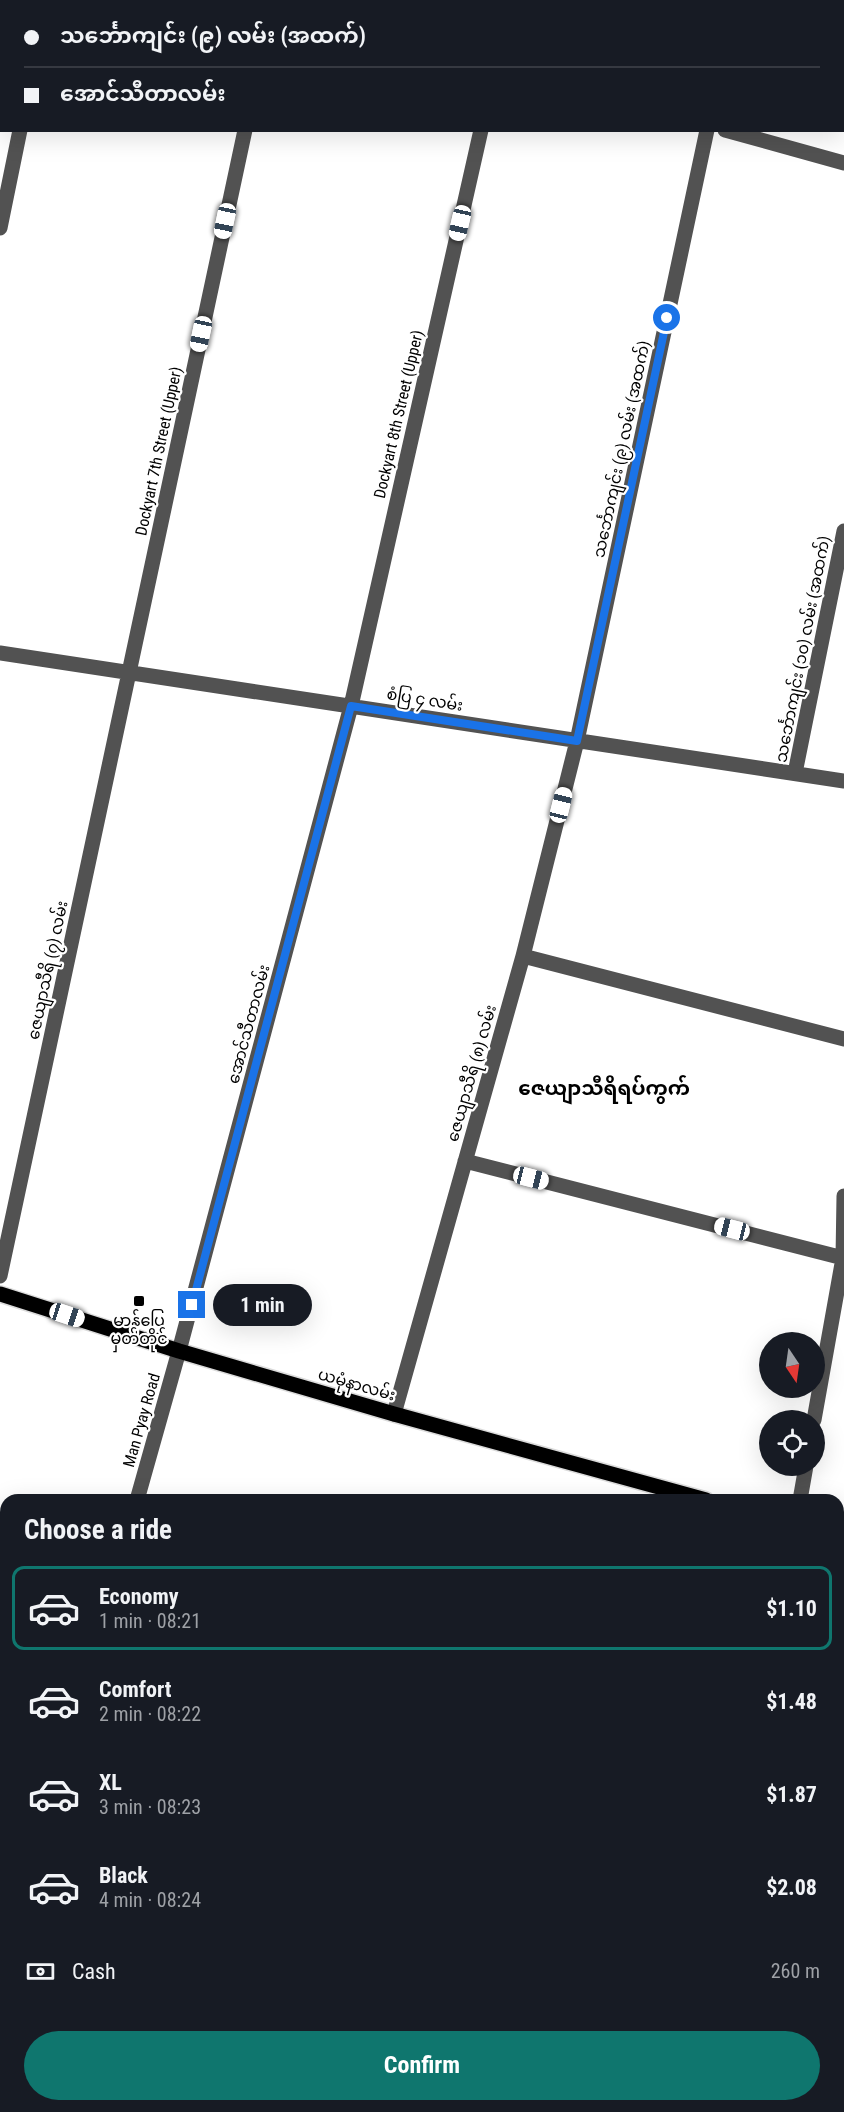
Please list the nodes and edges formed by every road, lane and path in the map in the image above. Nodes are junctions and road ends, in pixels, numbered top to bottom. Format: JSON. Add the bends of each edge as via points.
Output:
{"nodes":[{"id":1,"x":20,"y":132,"type":"edge"},
{"id":2,"x":245,"y":132,"type":"edge"},
{"id":3,"x":481,"y":132,"type":"edge"},
{"id":4,"x":707,"y":132,"type":"edge"},
{"id":5,"x":732,"y":132,"type":"edge"},
{"id":6,"x":844,"y":163,"type":"edge"},
{"id":7,"x":0,"y":228,"type":"edge"},
{"id":8,"x":844,"y":531,"type":"edge"},
{"id":9,"x":0,"y":653,"type":"edge"},
{"id":10,"x":128,"y":673,"type":"junction"},
{"id":11,"x":351,"y":706,"type":"junction"},
{"id":12,"x":577,"y":741,"type":"junction"},
{"id":13,"x":795,"y":773,"type":"junction"},
{"id":14,"x":844,"y":781,"type":"edge"},
{"id":15,"x":523,"y":956,"type":"junction"},
{"id":16,"x":844,"y":1039,"type":"edge"},
{"id":17,"x":465,"y":1161,"type":"junction"},
{"id":18,"x":844,"y":1196,"type":"edge"},
{"id":19,"x":843,"y":1258,"type":"edge"},
{"id":20,"x":0,"y":1276,"type":"edge"},
{"id":21,"x":0,"y":1294,"type":"edge"},
{"id":22,"x":179,"y":1351,"type":"junction"},
{"id":23,"x":816,"y":1410,"type":"edge"},
{"id":24,"x":394,"y":1414,"type":"junction"},
{"id":25,"x":804,"y":1476,"type":"edge"},
{"id":26,"x":139,"y":1494,"type":"edge"},
{"id":27,"x":684,"y":1494,"type":"edge"},
{"id":28,"x":801,"y":1494,"type":"edge"}],
"edges":[{"from":1,"to":7,"type":"street"},
{"from":2,"to":10,"type":"street","name":"Dockyart 7th Street (Upper)"},
{"from":3,"to":11,"type":"street","name":"Dockyart 8th Street (Upper)"},
{"from":4,"to":12,"type":"street","name":"သင်္ဘောကျင်း (၉) လမ်း (အထက်)"},
{"from":5,"to":6,"type":"street"},
{"from":8,"to":13,"type":"street","name":"သင်္ဘောကျင်း (၁၀) လမ်း (အထက်)"},
{"from":9,"to":10,"type":"street","name":"စံပြ ၄ လမ်း"},
{"from":10,"to":11,"type":"street","name":"စံပြ ၄ လမ်း"},
{"from":10,"to":20,"type":"street","name":"ဇေယျာသီရိ (၇) လမ်း"},
{"from":11,"to":12,"type":"street","name":"စံပြ ၄ လမ်း"},
{"from":11,"to":22,"type":"street","name":"အောင်သီတာလမ်း"},
{"from":12,"to":13,"type":"street","name":"စံပြ ၄ လမ်း"},
{"from":12,"to":15,"type":"street","name":"ဇေယျာသီရိ (၈) လမ်း"},
{"from":13,"to":14,"type":"street","name":"စံပြ ၄ လမ်း"},
{"from":15,"to":16,"type":"street"},
{"from":15,"to":17,"type":"street","name":"ဇေယျာသီရိ (၈) လမ်း"},
{"from":17,"to":19,"type":"street"},
{"from":17,"to":24,"type":"street","name":"ဇေယျာသီရိ (၈) လမ်း"},
{"from":18,"to":19,"type":"street"},
{"from":19,"to":23,"type":"street"},
{"from":21,"to":22,"type":"main road","name":"ယမုံနာလမ်း"},
{"from":22,"to":24,"type":"main road","name":"ယမုံနာလမ်း"},
{"from":22,"to":26,"type":"street","name":"Man Pyay Road"},
{"from":24,"to":27,"type":"main road","name":"ယမုံနာလမ်း"},
{"from":25,"to":28,"type":"street"}]}
